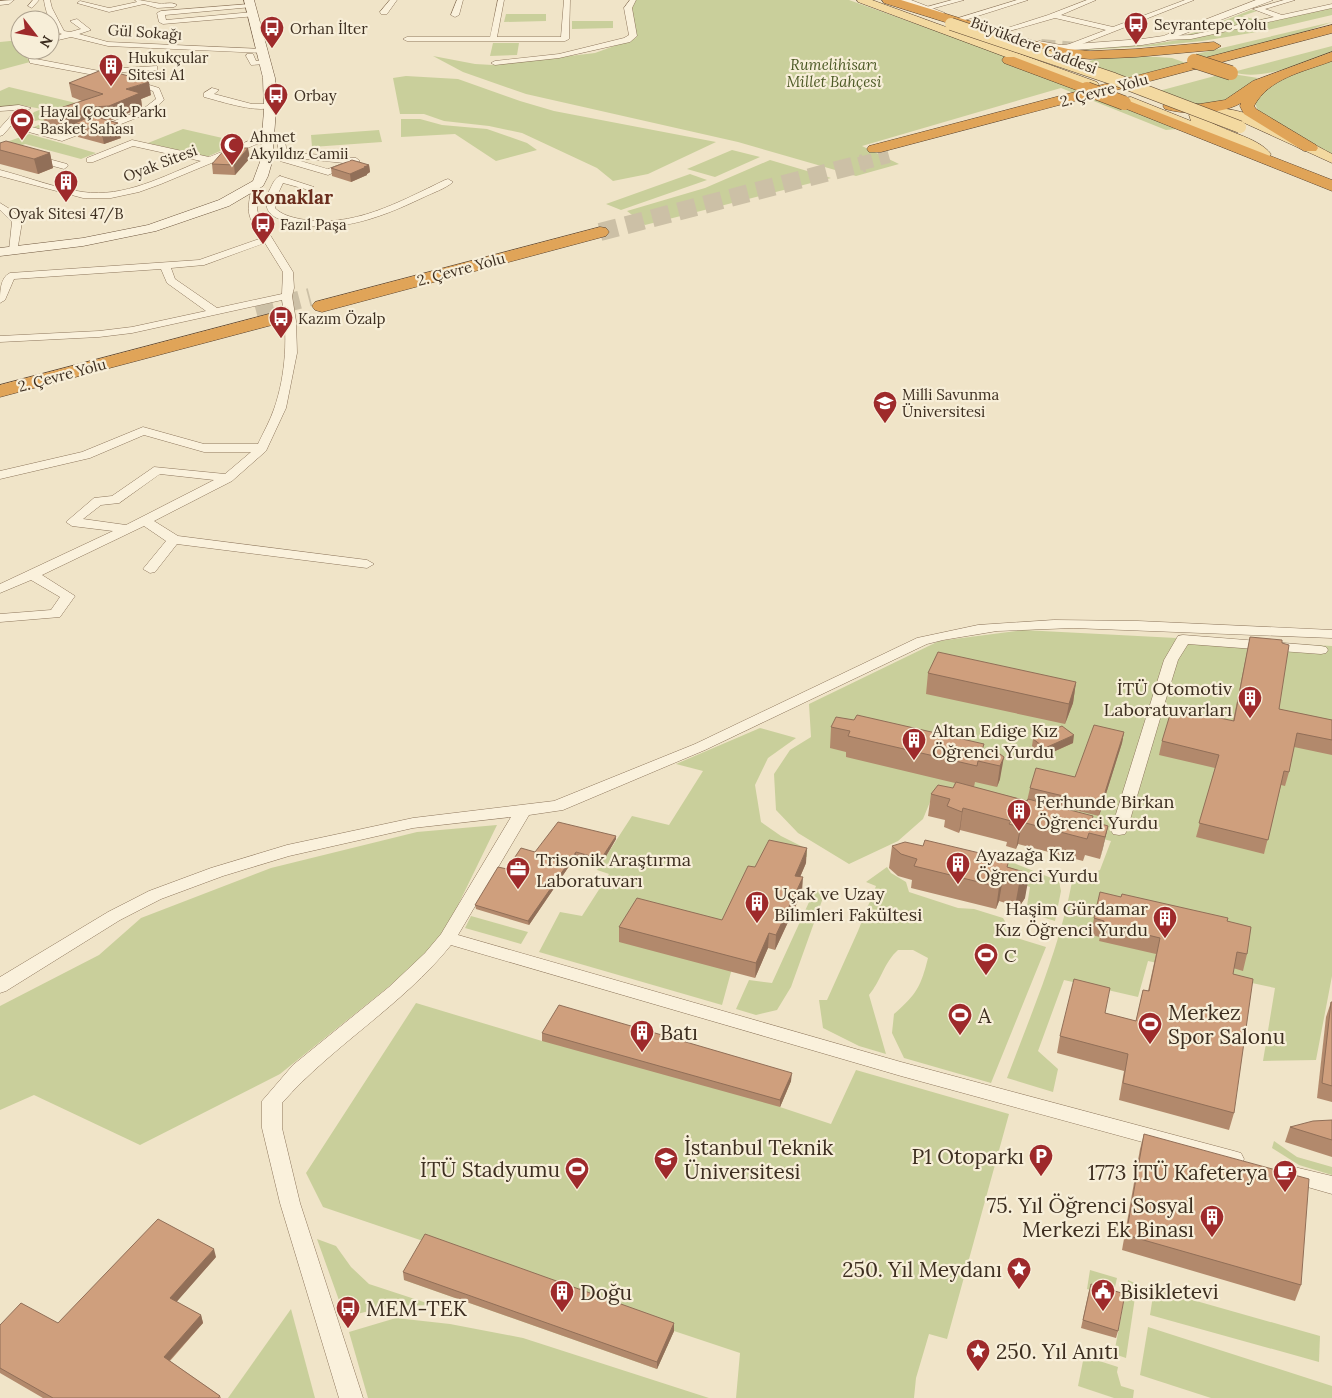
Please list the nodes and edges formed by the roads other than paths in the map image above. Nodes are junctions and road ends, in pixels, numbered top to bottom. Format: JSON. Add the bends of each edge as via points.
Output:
{"nodes":[{"id":1,"x":47,"y":0,"type":"edge"},
{"id":2,"x":236,"y":0,"type":"edge"},
{"id":3,"x":394,"y":0,"type":"edge"},
{"id":4,"x":460,"y":0,"type":"edge"},
{"id":5,"x":501,"y":0,"type":"edge"},
{"id":6,"x":567,"y":0,"type":"edge"},
{"id":7,"x":633,"y":0,"type":"edge"},
{"id":8,"x":862,"y":0,"type":"edge"},
{"id":9,"x":878,"y":0,"type":"edge"},
{"id":10,"x":888,"y":0,"type":"edge"},
{"id":11,"x":902,"y":0,"type":"edge"},
{"id":12,"x":958,"y":0,"type":"edge"},
{"id":13,"x":1025,"y":0,"type":"edge"},
{"id":14,"x":1093,"y":0,"type":"edge"},
{"id":15,"x":1191,"y":0,"type":"edge"},
{"id":16,"x":1270,"y":0,"type":"edge"},
{"id":17,"x":1292,"y":0,"type":"edge"},
{"id":18,"x":143,"y":1,"type":"edge"},
{"id":19,"x":1253,"y":1,"type":"edge"},
{"id":20,"x":80,"y":3,"type":"dead end"},
{"id":21,"x":1332,"y":6,"type":"edge"},
{"id":22,"x":251,"y":7,"type":"edge"},
{"id":23,"x":927,"y":8,"type":"junction"},
{"id":24,"x":384,"y":12,"type":"dead end"},
{"id":25,"x":455,"y":15,"type":"dead end"},
{"id":26,"x":1055,"y":16,"type":"junction"},
{"id":27,"x":1282,"y":16,"type":"junction"},
{"id":28,"x":1332,"y":19,"type":"edge"},
{"id":29,"x":74,"y":21,"type":"dead end"},
{"id":30,"x":955,"y":21,"type":"junction"},
{"id":31,"x":1115,"y":30,"type":"junction"},
{"id":32,"x":999,"y":32,"type":"junction"},
{"id":33,"x":67,"y":35,"type":"junction"},
{"id":34,"x":60,"y":37,"type":"edge"},
{"id":35,"x":1165,"y":38,"type":"junction"},
{"id":36,"x":407,"y":39,"type":"dead end"},
{"id":37,"x":493,"y":39,"type":"junction"},
{"id":38,"x":1246,"y":41,"type":"junction"},
{"id":39,"x":1331,"y":43,"type":"edge"},
{"id":40,"x":1090,"y":44,"type":"junction"},
{"id":41,"x":1112,"y":44,"type":"junction"},
{"id":42,"x":1067,"y":48,"type":"junction"},
{"id":43,"x":250,"y":56,"type":"dead end"},
{"id":44,"x":265,"y":57,"type":"junction"},
{"id":45,"x":33,"y":60,"type":"edge"},
{"id":46,"x":1009,"y":60,"type":"dead end"},
{"id":47,"x":1033,"y":62,"type":"joint"},
{"id":48,"x":495,"y":63,"type":"dead end"},
{"id":49,"x":154,"y":68,"type":"dead end"},
{"id":50,"x":97,"y":72,"type":"junction"},
{"id":51,"x":1278,"y":76,"type":"junction"},
{"id":52,"x":1095,"y":86,"type":"junction"},
{"id":53,"x":215,"y":90,"type":"dead end"},
{"id":54,"x":1131,"y":100,"type":"junction"},
{"id":55,"x":270,"y":106,"type":"junction"},
{"id":56,"x":1,"y":110,"type":"edge"},
{"id":57,"x":28,"y":129,"type":"dead end"},
{"id":58,"x":0,"y":133,"type":"edge"},
{"id":59,"x":268,"y":136,"type":"junction"},
{"id":60,"x":151,"y":146,"type":"junction"},
{"id":61,"x":1310,"y":148,"type":"junction"},
{"id":62,"x":875,"y":149,"type":"tunnel mouth"},
{"id":63,"x":0,"y":154,"type":"edge"},
{"id":64,"x":133,"y":154,"type":"dead end"},
{"id":65,"x":283,"y":154,"type":"junction"},
{"id":66,"x":1264,"y":154,"type":"junction"},
{"id":67,"x":889,"y":156,"type":"tunnel mouth"},
{"id":68,"x":1332,"y":159,"type":"edge"},
{"id":69,"x":90,"y":160,"type":"dead end"},
{"id":70,"x":209,"y":160,"type":"junction"},
{"id":71,"x":64,"y":166,"type":"dead end"},
{"id":72,"x":1332,"y":168,"type":"edge"},
{"id":73,"x":0,"y":173,"type":"edge"},
{"id":74,"x":448,"y":182,"type":"dead end"},
{"id":75,"x":1332,"y":185,"type":"edge"},
{"id":76,"x":254,"y":187,"type":"junction"},
{"id":77,"x":309,"y":187,"type":"dead end"},
{"id":78,"x":0,"y":206,"type":"edge"},
{"id":79,"x":593,"y":228,"type":"tunnel mouth"},
{"id":80,"x":268,"y":239,"type":"junction"},
{"id":81,"x":14,"y":250,"type":"junction"},
{"id":82,"x":0,"y":252,"type":"edge"},
{"id":83,"x":165,"y":266,"type":"junction"},
{"id":84,"x":287,"y":296,"type":"junction"},
{"id":85,"x":0,"y":300,"type":"edge"},
{"id":86,"x":316,"y":301,"type":"tunnel mouth"},
{"id":87,"x":214,"y":311,"type":"junction"},
{"id":88,"x":0,"y":339,"type":"edge"},
{"id":89,"x":0,"y":378,"type":"edge"},
{"id":90,"x":0,"y":391,"type":"edge"},
{"id":91,"x":262,"y":448,"type":"junction"},
{"id":92,"x":0,"y":475,"type":"edge"},
{"id":93,"x":228,"y":478,"type":"junction"},
{"id":94,"x":145,"y":521,"type":"junction"},
{"id":95,"x":129,"y":529,"type":"junction"},
{"id":96,"x":174,"y":540,"type":"junction"},
{"id":97,"x":366,"y":564,"type":"dead end"},
{"id":98,"x":150,"y":569,"type":"dead end"},
{"id":99,"x":31,"y":574,"type":"junction"},
{"id":100,"x":0,"y":589,"type":"edge"},
{"id":101,"x":0,"y":618,"type":"edge"},
{"id":102,"x":1332,"y":634,"type":"edge"},
{"id":103,"x":1321,"y":650,"type":"dead end"},
{"id":104,"x":523,"y":811,"type":"junction"},
{"id":105,"x":1119,"y":830,"type":"dead end"},
{"id":106,"x":447,"y":938,"type":"junction"},
{"id":107,"x":0,"y":986,"type":"edge"},
{"id":108,"x":1332,"y":1185,"type":"edge"},
{"id":109,"x":351,"y":1398,"type":"edge"}],
"edges":[{"from":1,"to":33,"type":"street","via":[[61,32]]},
{"from":2,"to":18,"type":"street","via":[[162,6]]},
{"from":3,"to":24,"type":"street"},
{"from":4,"to":25,"type":"street"},
{"from":5,"to":37,"type":"street"},
{"from":6,"to":37,"type":"street","via":[[565,39]]},
{"from":7,"to":48,"type":"street","via":[[628,8],[634,36],[627,40],[559,56]]},
{"from":8,"to":47,"type":"main road","name":"Büyükdere Caddesi"},
{"from":9,"to":30,"type":"main road","name":"Büyükdere Caddesi"},
{"from":10,"to":38,"type":"highway","via":[[1030,44],[1076,54],[1174,51]]},
{"from":11,"to":23,"type":"street"},
{"from":12,"to":23,"type":"street"},
{"from":13,"to":30,"type":"street"},
{"from":14,"to":26,"type":"street"},
{"from":15,"to":31,"type":"street"},
{"from":16,"to":19,"type":"street"},
{"from":17,"to":27,"type":"street","via":[[1257,8]]},
{"from":18,"to":20,"type":"street","via":[[109,10]]},
{"from":19,"to":35,"type":"street"},
{"from":21,"to":27,"type":"street"},
{"from":22,"to":22,"type":"street","via":[[160,13],[164,22]]},
{"from":22,"to":44,"type":"main road"},
{"from":23,"to":30,"type":"street"},
{"from":26,"to":31,"type":"street"},
{"from":26,"to":32,"type":"street"},
{"from":27,"to":35,"type":"street","via":[[1191,37]]},
{"from":28,"to":38,"type":"highway"},
{"from":28,"to":40,"type":"highway","via":[[1214,41],[1155,47]]},
{"from":29,"to":33,"type":"street","via":[[87,30]]},
{"from":30,"to":32,"type":"street"},
{"from":30,"to":72,"type":"main road","name":"Büyükdere Caddesi","bridge":true,"via":[[1240,127]]},
{"from":31,"to":40,"type":"street"},
{"from":32,"to":42,"type":"street","via":[[1043,45]]},
{"from":33,"to":34,"type":"street"},
{"from":33,"to":44,"type":"street","name":"Gül Sokağı","via":[[108,44]]},
{"from":35,"to":41,"type":"street"},
{"from":36,"to":37,"type":"street"},
{"from":38,"to":39,"type":"highway","bridge":true,"via":[[1188,54],[1189,58],[1231,73],[1263,76]]},
{"from":39,"to":51,"type":"highway"},
{"from":39,"to":62,"type":"highway","name":"2. Çevre Yolu"},
{"from":39,"to":67,"type":"highway","name":"2. Çevre Yolu"},
{"from":40,"to":41,"type":"street","via":[[1094,40]]},
{"from":40,"to":42,"type":"street"},
{"from":41,"to":42,"type":"street"},
{"from":43,"to":44,"type":"street","via":[[254,63]]},
{"from":44,"to":55,"type":"main road"},
{"from":45,"to":50,"type":"street"},
{"from":46,"to":52,"type":"highway"},
{"from":47,"to":52,"type":"highway","via":[[1060,69]]},
{"from":49,"to":50,"type":"street"},
{"from":50,"to":57,"type":"street","via":[[156,90],[160,100],[146,111],[62,138]]},
{"from":51,"to":54,"type":"highway","via":[[1258,84],[1235,102],[1219,106],[1200,108]]},
{"from":51,"to":61,"type":"highway","via":[[1254,94],[1248,108],[1254,115]]},
{"from":52,"to":54,"type":"highway","bridge":true},
{"from":53,"to":55,"type":"street","via":[[207,95],[252,106]]},
{"from":54,"to":66,"type":"main road"},
{"from":54,"to":75,"type":"highway"},
{"from":55,"to":59,"type":"main road"},
{"from":56,"to":58,"type":"street","via":[[27,108],[20,110]]},
{"from":59,"to":65,"type":"street","via":[[281,139]]},
{"from":59,"to":70,"type":"street","name":"Oyak Sitesi"},
{"from":59,"to":76,"type":"main road","via":[[266,162]]},
{"from":60,"to":64,"type":"street"},
{"from":60,"to":69,"type":"street","via":[[132,143]]},
{"from":60,"to":70,"type":"street"},
{"from":61,"to":66,"type":"main road","via":[[1233,114],[1212,111],[1196,115],[1208,127],[1254,146]]},
{"from":61,"to":68,"type":"main road"},
{"from":63,"to":71,"type":"street","via":[[8,151]]},
{"from":65,"to":65,"type":"street","via":[[283,159],[328,172],[356,161]]},
{"from":66,"to":75,"type":"main road"},
{"from":70,"to":73,"type":"street","name":"Oyak Sitesi","via":[[136,190],[97,190],[64,182],[50,186]]},
{"from":74,"to":77,"type":"street","via":[[370,217],[332,225],[302,223],[271,211],[269,203],[280,178]]},
{"from":76,"to":80,"type":"street","via":[[252,212]]},
{"from":76,"to":81,"type":"main road","via":[[224,202],[151,228],[83,242]]},
{"from":78,"to":81,"type":"street","via":[[17,222]]},
{"from":79,"to":86,"type":"highway","name":"2. Çevre Yolu"},
{"from":80,"to":83,"type":"street","via":[[200,264]]},
{"from":80,"to":84,"type":"street","via":[[288,272]]},
{"from":81,"to":82,"type":"main road"},
{"from":83,"to":85,"type":"street","via":[[10,276]]},
{"from":83,"to":87,"type":"street","via":[[171,281]]},
{"from":84,"to":87,"type":"street"},
{"from":84,"to":91,"type":"street","via":[[291,353],[280,408]]},
{"from":87,"to":88,"type":"street","via":[[132,330]]},
{"from":89,"to":90,"type":"highway","name":"2. Çevre Yolu","via":[[263,315]]},
{"from":91,"to":92,"type":"street","via":[[204,448],[143,431],[86,455]]},
{"from":91,"to":93,"type":"street"},
{"from":93,"to":94,"type":"street"},
{"from":93,"to":95,"type":"street","via":[[158,470],[115,500],[98,501],[72,522]]},
{"from":94,"to":95,"type":"street"},
{"from":94,"to":96,"type":"street"},
{"from":95,"to":99,"type":"street"},
{"from":96,"to":97,"type":"street"},
{"from":96,"to":98,"type":"street"},
{"from":99,"to":100,"type":"street"},
{"from":99,"to":101,"type":"street","via":[[68,596],[55,614]]},
{"from":102,"to":104,"type":"street","via":[[1103,624],[1002,625],[952,632],[922,641],[648,770],[557,806]]},
{"from":103,"to":105,"type":"street","via":[[1183,639],[1171,660],[1156,702]]},
{"from":104,"to":106,"type":"street"},
{"from":104,"to":107,"type":"street","via":[[413,823],[287,851],[217,872],[155,895],[114,916]]},
{"from":106,"to":108,"type":"street","via":[[901,1069]]},
{"from":106,"to":109,"type":"street","via":[[432,958],[300,1070],[272,1102],[272,1128],[290,1203]]}]}
